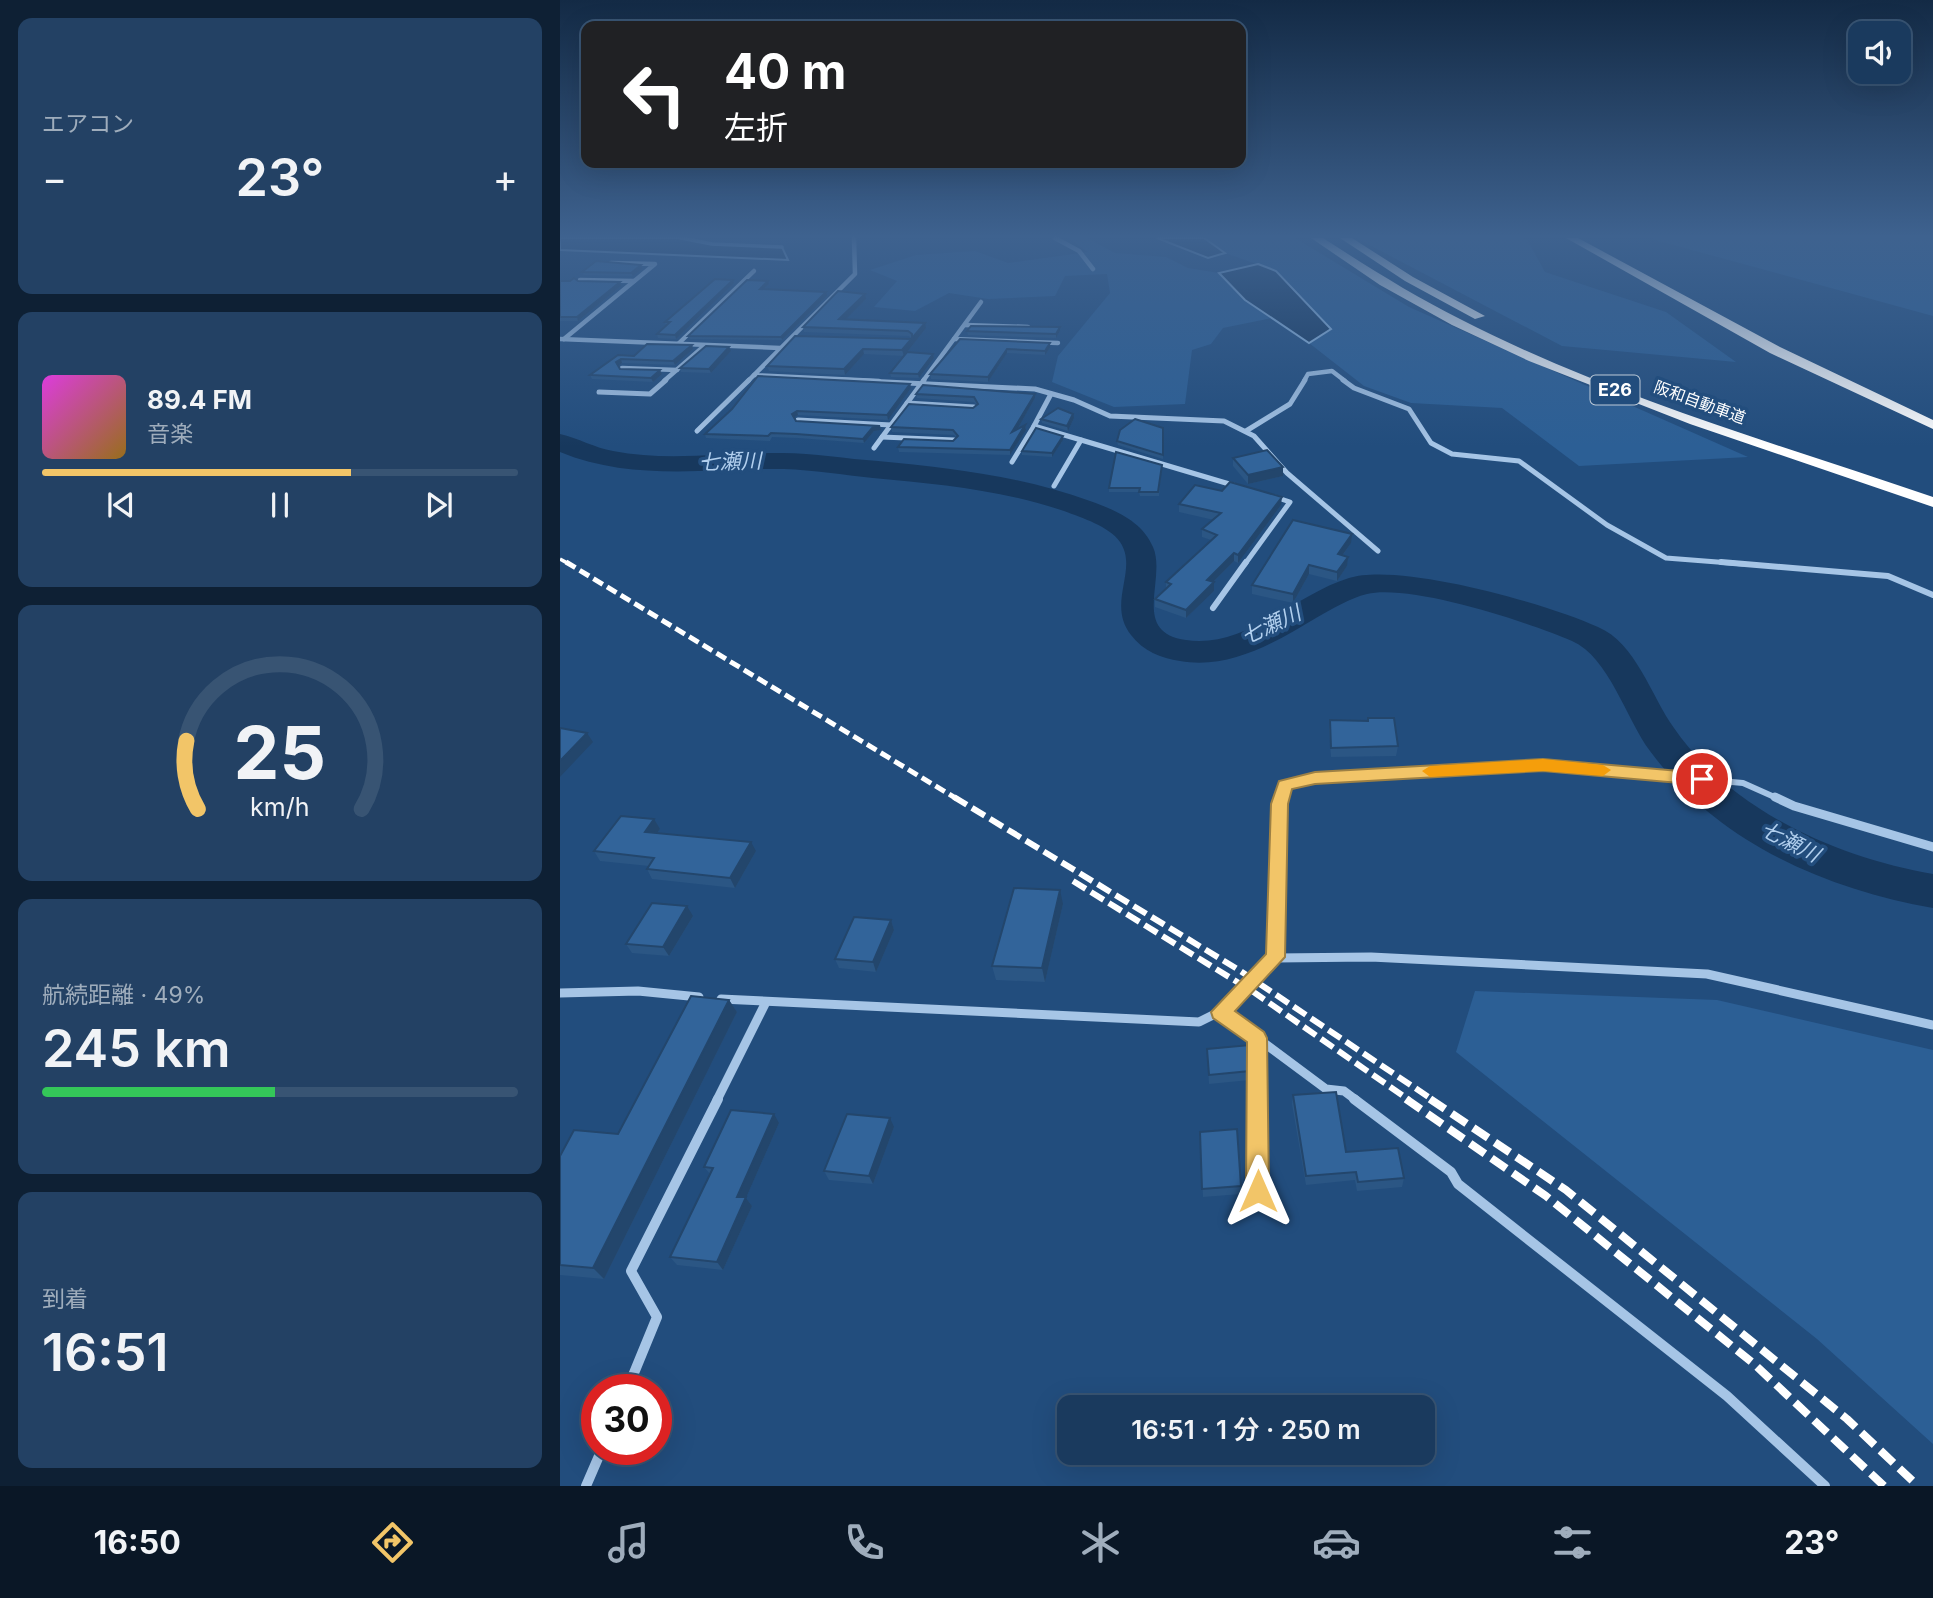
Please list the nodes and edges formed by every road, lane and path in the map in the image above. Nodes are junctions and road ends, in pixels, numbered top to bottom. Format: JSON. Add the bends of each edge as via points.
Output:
{"nodes":[{"id":1,"x":601,"y":307,"type":"edge"},
{"id":2,"x":716,"y":307,"type":"edge"},
{"id":3,"x":822,"y":307,"type":"edge"},
{"id":4,"x":977,"y":307,"type":"edge"},
{"id":5,"x":1431,"y":307,"type":"edge"},
{"id":6,"x":1459,"y":307,"type":"edge"},
{"id":7,"x":1462,"y":307,"type":"edge"},
{"id":8,"x":1697,"y":307,"type":"edge"},
{"id":9,"x":1710,"y":307,"type":"edge"},
{"id":10,"x":965,"y":324,"type":"junction"},
{"id":11,"x":1028,"y":327,"type":"edge"},
{"id":12,"x":1500,"y":328,"type":"junction"},
{"id":13,"x":793,"y":336,"type":"junction"},
{"id":14,"x":806,"y":337,"type":"edge"},
{"id":15,"x":954,"y":338,"type":"junction"},
{"id":16,"x":562,"y":339,"type":"edge"},
{"id":17,"x":1058,"y":343,"type":"dead end"},
{"id":18,"x":677,"y":345,"type":"junction"},
{"id":19,"x":704,"y":346,"type":"junction"},
{"id":20,"x":780,"y":348,"type":"junction"},
{"id":21,"x":622,"y":368,"type":"edge"},
{"id":22,"x":677,"y":370,"type":"junction"},
{"id":23,"x":754,"y":375,"type":"junction"},
{"id":24,"x":920,"y":385,"type":"junction"},
{"id":25,"x":599,"y":392,"type":"dead end"},
{"id":26,"x":1051,"y":394,"type":"junction"},
{"id":27,"x":906,"y":403,"type":"junction"},
{"id":28,"x":974,"y":407,"type":"edge"},
{"id":29,"x":1933,"y":416,"type":"edge"},
{"id":30,"x":798,"y":420,"type":"edge"},
{"id":31,"x":891,"y":425,"type":"junction"},
{"id":32,"x":1933,"y":425,"type":"edge"},
{"id":33,"x":1034,"y":426,"type":"junction"},
{"id":34,"x":697,"y":431,"type":"dead end"},
{"id":35,"x":1246,"y":431,"type":"junction"},
{"id":36,"x":882,"y":437,"type":"junction"},
{"id":37,"x":954,"y":440,"type":"edge"},
{"id":38,"x":1080,"y":440,"type":"junction"},
{"id":39,"x":874,"y":447,"type":"dead end"},
{"id":40,"x":1013,"y":462,"type":"dead end"},
{"id":41,"x":1054,"y":485,"type":"dead end"},
{"id":42,"x":1933,"y":487,"type":"edge"},
{"id":43,"x":1250,"y":490,"type":"edge"},
{"id":44,"x":1264,"y":494,"type":"edge"},
{"id":45,"x":1933,"y":502,"type":"edge"},
{"id":46,"x":1378,"y":551,"type":"dead end"},
{"id":47,"x":1933,"y":595,"type":"edge"},
{"id":48,"x":1213,"y":607,"type":"dead end"},
{"id":49,"x":1933,"y":847,"type":"edge"},
{"id":50,"x":1276,"y":957,"type":"junction"},
{"id":51,"x":560,"y":993,"type":"edge"},
{"id":52,"x":766,"y":1002,"type":"junction"},
{"id":53,"x":1221,"y":1012,"type":"junction"},
{"id":54,"x":1933,"y":1025,"type":"edge"},
{"id":55,"x":1257,"y":1038,"type":"junction"},
{"id":56,"x":1258,"y":1191,"type":"dead end"},
{"id":57,"x":634,"y":1374,"type":"edge"},
{"id":58,"x":595,"y":1465,"type":"edge"},
{"id":59,"x":586,"y":1486,"type":"edge"},
{"id":60,"x":1825,"y":1486,"type":"edge"}],
"edges":[{"from":1,"to":16,"type":"street"},
{"from":2,"to":18,"type":"street"},
{"from":3,"to":13,"type":"street"},
{"from":4,"to":10,"type":"street"},
{"from":5,"to":45,"type":"highway","name":"阪和自動車道","number":"E26","via":[[1559,367]]},
{"from":6,"to":12,"type":"highway","name":"阪和自動車道","number":"E26"},
{"from":7,"to":12,"type":"highway"},
{"from":8,"to":32,"type":"highway"},
{"from":9,"to":29,"type":"highway"},
{"from":10,"to":11,"type":"street"},
{"from":10,"to":15,"type":"street"},
{"from":12,"to":42,"type":"highway","name":"阪和自動車道","number":"E26","via":[[1671,397]]},
{"from":13,"to":14,"type":"street"},
{"from":13,"to":20,"type":"street"},
{"from":15,"to":17,"type":"street"},
{"from":15,"to":24,"type":"street"},
{"from":16,"to":18,"type":"street"},
{"from":18,"to":19,"type":"street"},
{"from":19,"to":20,"type":"street"},
{"from":19,"to":22,"type":"street"},
{"from":20,"to":23,"type":"street"},
{"from":21,"to":22,"type":"street"},
{"from":22,"to":25,"type":"street","via":[[650,394]]},
{"from":23,"to":24,"type":"street"},
{"from":23,"to":34,"type":"street"},
{"from":24,"to":26,"type":"street","via":[[1035,389]]},
{"from":24,"to":27,"type":"street"},
{"from":26,"to":33,"type":"street"},
{"from":26,"to":35,"type":"street","via":[[1110,416],[1224,421]]},
{"from":27,"to":28,"type":"street"},
{"from":27,"to":31,"type":"street"},
{"from":30,"to":31,"type":"street"},
{"from":31,"to":36,"type":"street"},
{"from":33,"to":38,"type":"street"},
{"from":33,"to":40,"type":"street"},
{"from":35,"to":46,"type":"street"},
{"from":35,"to":47,"type":"street","via":[[1290,404],[1308,374],[1332,371],[1353,388],[1409,409],[1441,449],[1520,461],[1606,524],[1666,558],[1888,576]]},
{"from":36,"to":37,"type":"street"},
{"from":36,"to":39,"type":"street"},
{"from":38,"to":41,"type":"street"},
{"from":38,"to":43,"type":"street"},
{"from":44,"to":48,"type":"street","via":[[1290,502]]},
{"from":49,"to":50,"type":"street","via":[[1794,806],[1743,783],[1543,765],[1315,778],[1285,785],[1280,804]]},
{"from":50,"to":53,"type":"street"},
{"from":50,"to":54,"type":"street","via":[[1371,957],[1707,974]]},
{"from":51,"to":52,"type":"street","via":[[638,991]]},
{"from":52,"to":53,"type":"street","via":[[1199,1022]]},
{"from":52,"to":57,"type":"street","via":[[631,1272],[657,1317]]},
{"from":53,"to":55,"type":"street"},
{"from":55,"to":56,"type":"street"},
{"from":55,"to":60,"type":"street","via":[[1326,1089],[1344,1091],[1451,1172],[1458,1184],[1727,1396]]},
{"from":58,"to":59,"type":"street"}]}
